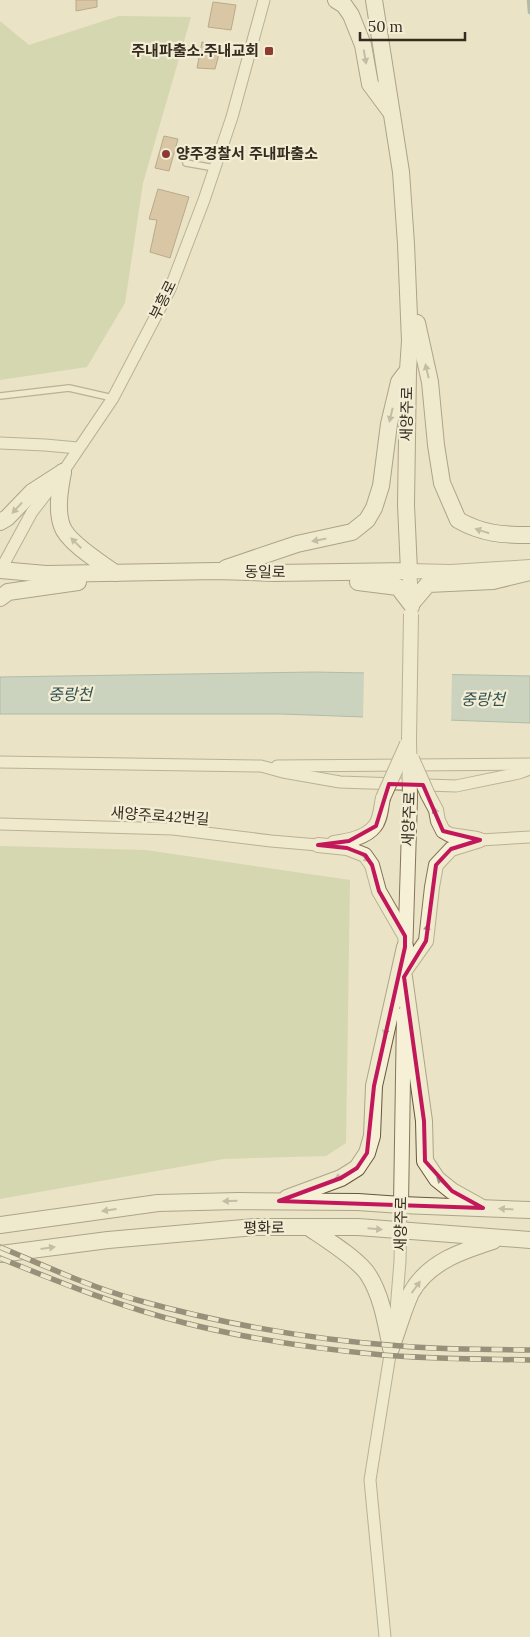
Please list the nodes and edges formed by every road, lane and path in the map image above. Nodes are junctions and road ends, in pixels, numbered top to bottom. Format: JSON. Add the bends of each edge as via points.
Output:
{"nodes":[{"id":1,"x":264,"y":0,"type":"edge"},
{"id":2,"x":336,"y":0,"type":"edge"},
{"id":3,"x":374,"y":0,"type":"edge"},
{"id":4,"x":391,"y":111,"type":"junction"},
{"id":5,"x":186,"y":163,"type":"dead end"},
{"id":6,"x":215,"y":168,"type":"junction"},
{"id":7,"x":408,"y":285,"type":"junction"},
{"id":8,"x":408,"y":370,"type":"junction"},
{"id":9,"x":0,"y":396,"type":"edge"},
{"id":10,"x":113,"y":398,"type":"junction"},
{"id":11,"x":0,"y":443,"type":"edge"},
{"id":12,"x":78,"y":448,"type":"junction"},
{"id":13,"x":62,"y":472,"type":"junction"},
{"id":14,"x":0,"y":522,"type":"edge"},
{"id":15,"x":530,"y":535,"type":"edge"},
{"id":16,"x":530,"y":566,"type":"edge"},
{"id":17,"x":0,"y":570,"type":"edge"},
{"id":18,"x":217,"y":571,"type":"junction"},
{"id":19,"x":409,"y":571,"type":"junction"},
{"id":20,"x":530,"y":572,"type":"edge"},
{"id":21,"x":115,"y":573,"type":"junction"},
{"id":22,"x":132,"y":573,"type":"junction"},
{"id":23,"x":274,"y":573,"type":"junction"},
{"id":24,"x":0,"y":598,"type":"edge"},
{"id":25,"x":411,"y":609,"type":"junction"},
{"id":26,"x":409,"y":746,"type":"junction"},
{"id":27,"x":0,"y":762,"type":"edge"},
{"id":28,"x":530,"y":764,"type":"edge"},
{"id":29,"x":260,"y":766,"type":"junction"},
{"id":30,"x":530,"y":769,"type":"edge"},
{"id":31,"x":0,"y":824,"type":"edge"},
{"id":32,"x":530,"y":837,"type":"edge"},
{"id":33,"x":480,"y":840,"type":"junction"},
{"id":34,"x":318,"y":845,"type":"junction"},
{"id":35,"x":405,"y":942,"type":"junction"},
{"id":36,"x":404,"y":975,"type":"junction"},
{"id":37,"x":279,"y":1201,"type":"junction"},
{"id":38,"x":400,"y":1205,"type":"junction"},
{"id":39,"x":483,"y":1208,"type":"junction"},
{"id":40,"x":530,"y":1210,"type":"edge"},
{"id":41,"x":0,"y":1224,"type":"edge"},
{"id":42,"x":308,"y":1227,"type":"junction"},
{"id":43,"x":401,"y":1231,"type":"junction"},
{"id":44,"x":501,"y":1238,"type":"junction"},
{"id":45,"x":530,"y":1240,"type":"edge"},
{"id":46,"x":0,"y":1254,"type":"edge"},
{"id":47,"x":391,"y":1348,"type":"junction"},
{"id":48,"x":385,"y":1637,"type":"edge"}],
"edges":[{"from":1,"to":6,"type":"street","name":"부흥로"},
{"from":2,"to":4,"type":"main road","one_way":true,"via":[[351,15],[363,46],[370,84]]},
{"from":3,"to":4,"type":"main road","name":"새양주로"},
{"from":4,"to":7,"type":"main road","name":"새양주로","via":[[401,172]]},
{"from":5,"to":6,"type":"lane"},
{"from":6,"to":10,"type":"street","name":"부흥로","via":[[170,289]]},
{"from":7,"to":8,"type":"main road","name":"새양주로"},
{"from":15,"to":7,"type":"main road","one_way":true,"via":[[485,533],[458,520],[442,484],[430,382]]},
{"from":8,"to":18,"type":"main road","one_way":true,"via":[[399,382],[385,444],[381,486],[367,520],[352,532],[297,544]]},
{"from":8,"to":19,"type":"main road","name":"새양주로","via":[[406,505]]},
{"from":9,"to":10,"type":"lane","via":[[69,388]]},
{"from":10,"to":12,"type":"street","name":"부흥로"},
{"from":11,"to":12,"type":"street"},
{"from":12,"to":13,"type":"street","name":"부흥로"},
{"from":13,"to":14,"type":"main road","one_way":true,"via":[[32,492]]},
{"from":13,"to":17,"type":"street","name":"부흥로","via":[[32,512]]},
{"from":21,"to":13,"type":"main road","one_way":true,"via":[[78,546],[62,527],[58,498]]},
{"from":16,"to":19,"type":"street","name":"동일로","via":[[451,572]]},
{"from":17,"to":21,"type":"main road","name":"동일로","via":[[46,574]]},
{"from":18,"to":22,"type":"main road","name":"동일로"},
{"from":18,"to":23,"type":"main road","name":"동일로"},
{"from":19,"to":23,"type":"main road","name":"동일로"},
{"from":19,"to":25,"type":"street","name":"새양주로"},
{"from":20,"to":25,"type":"main road","via":[[493,581],[428,584]]},
{"from":21,"to":22,"type":"main road","name":"동일로"},
{"from":22,"to":24,"type":"main road","via":[[8,592]]},
{"from":23,"to":25,"type":"main road","via":[[398,586]]},
{"from":25,"to":26,"type":"street","name":"새양주로","bridge":true},
{"from":33,"to":26,"type":"street","one_way":true,"bridge":true,"via":[[443,831]]},
{"from":26,"to":34,"type":"street","bridge":true,"via":[[383,798],[376,826],[349,841]]},
{"from":26,"to":35,"type":"street","name":"새양주로","bridge":true},
{"from":27,"to":29,"type":"street"},
{"from":28,"to":29,"type":"street"},
{"from":29,"to":30,"type":"street","via":[[340,782],[456,786]]},
{"from":31,"to":34,"type":"street","name":"새양주로42번길","via":[[173,829]]},
{"from":32,"to":33,"type":"street"},
{"from":36,"to":33,"type":"street","one_way":true,"via":[[426,941],[436,865],[451,849]]},
{"from":34,"to":35,"type":"street","one_way":true,"via":[[347,848],[364,855],[372,865],[379,891]]},
{"from":35,"to":36,"type":"street","name":"새양주로"},
{"from":35,"to":37,"type":"main road","one_way":true,"via":[[374,1086],[368,1153],[357,1168],[341,1178]]},
{"from":36,"to":38,"type":"street","name":"새양주로"},
{"from":39,"to":36,"type":"main road","one_way":true,"via":[[437,1179],[425,1161],[424,1121]]},
{"from":37,"to":38,"type":"main road","name":"평화로"},
{"from":37,"to":41,"type":"main road","name":"평화로","one_way":true,"via":[[158,1203]]},
{"from":38,"to":39,"type":"main road","name":"평화로"},
{"from":38,"to":43,"type":"street","name":"새양주로"},
{"from":40,"to":39,"type":"main road","name":"평화로","one_way":true},
{"from":42,"to":43,"type":"main road","name":"평화로","one_way":true},
{"from":46,"to":42,"type":"main road","name":"평화로","one_way":true,"via":[[186,1232]]},
{"from":42,"to":47,"type":"main road","via":[[349,1256],[369,1275]]},
{"from":43,"to":44,"type":"main road","name":"평화로"},
{"from":43,"to":47,"type":"street","name":"새양주로"},
{"from":44,"to":45,"type":"main road","name":"평화로"},
{"from":47,"to":44,"type":"main road","one_way":true,"via":[[412,1293],[423,1277],[447,1258]]},
{"from":47,"to":48,"type":"street","name":"새양주로","via":[[370,1480]]}]}
